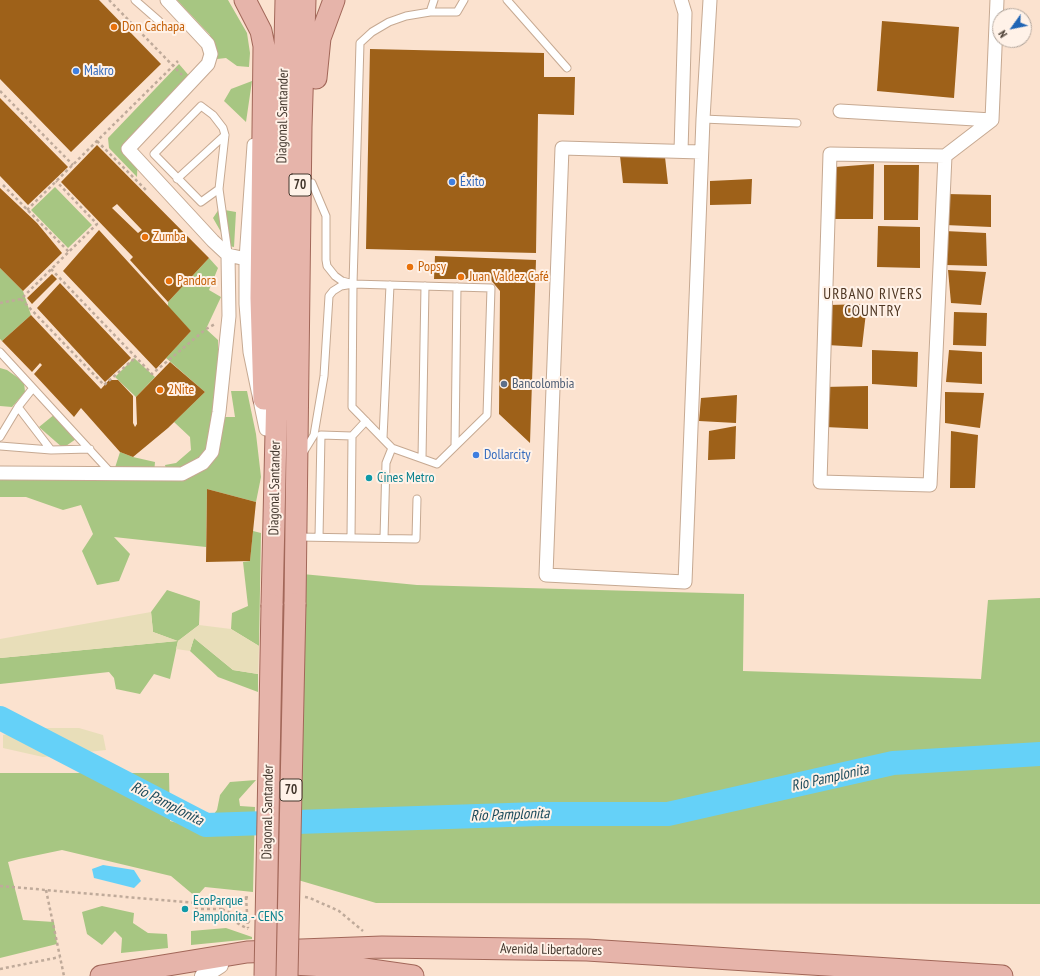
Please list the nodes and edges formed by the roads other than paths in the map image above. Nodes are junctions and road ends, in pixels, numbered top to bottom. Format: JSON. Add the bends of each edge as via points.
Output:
{"nodes":[{"id":1,"x":135,"y":0,"type":"edge"},
{"id":2,"x":168,"y":0,"type":"edge"},
{"id":3,"x":245,"y":0,"type":"edge"},
{"id":4,"x":286,"y":0,"type":"edge"},
{"id":5,"x":305,"y":0,"type":"edge"},
{"id":6,"x":334,"y":0,"type":"edge"},
{"id":7,"x":434,"y":0,"type":"edge"},
{"id":8,"x":464,"y":0,"type":"edge"},
{"id":9,"x":507,"y":0,"type":"edge"},
{"id":10,"x":681,"y":0,"type":"edge"},
{"id":11,"x":710,"y":0,"type":"edge"},
{"id":12,"x":997,"y":0,"type":"edge"},
{"id":13,"x":430,"y":12,"type":"junction"},
{"id":14,"x":159,"y":21,"type":"dead end"},
{"id":15,"x":567,"y":68,"type":"dead end"},
{"id":16,"x":264,"y":88,"type":"junction"},
{"id":17,"x":840,"y":111,"type":"dead end"},
{"id":18,"x":682,"y":118,"type":"junction"},
{"id":19,"x":703,"y":119,"type":"junction"},
{"id":20,"x":992,"y":120,"type":"junction"},
{"id":21,"x":797,"y":123,"type":"dead end"},
{"id":22,"x":225,"y":135,"type":"junction"},
{"id":23,"x":681,"y":151,"type":"junction"},
{"id":24,"x":701,"y":152,"type":"junction"},
{"id":25,"x":946,"y":156,"type":"junction"},
{"id":26,"x":177,"y":179,"type":"junction"},
{"id":27,"x":312,"y":183,"type":"junction"},
{"id":28,"x":219,"y":189,"type":"junction"},
{"id":29,"x":228,"y":255,"type":"junction"},
{"id":30,"x":246,"y":259,"type":"junction"},
{"id":31,"x":353,"y":284,"type":"junction"},
{"id":32,"x":390,"y":285,"type":"junction"},
{"id":33,"x":426,"y":286,"type":"junction"},
{"id":34,"x":457,"y":287,"type":"junction"},
{"id":35,"x":0,"y":352,"type":"edge"},
{"id":36,"x":33,"y":388,"type":"junction"},
{"id":37,"x":18,"y":407,"type":"junction"},
{"id":38,"x":366,"y":421,"type":"junction"},
{"id":39,"x":266,"y":429,"type":"junction"},
{"id":40,"x":352,"y":436,"type":"junction"},
{"id":41,"x":0,"y":437,"type":"edge"},
{"id":42,"x":383,"y":438,"type":"junction"},
{"id":43,"x":0,"y":446,"type":"edge"},
{"id":44,"x":455,"y":446,"type":"junction"},
{"id":45,"x":392,"y":448,"type":"junction"},
{"id":46,"x":90,"y":449,"type":"junction"},
{"id":47,"x":51,"y":450,"type":"junction"},
{"id":48,"x":422,"y":458,"type":"junction"},
{"id":49,"x":297,"y":462,"type":"junction"},
{"id":50,"x":275,"y":466,"type":"junction"},
{"id":51,"x":0,"y":473,"type":"edge"},
{"id":52,"x":113,"y":475,"type":"junction"},
{"id":53,"x":417,"y":499,"type":"dead end"},
{"id":54,"x":296,"y":537,"type":"junction"},
{"id":55,"x":319,"y":537,"type":"junction"},
{"id":56,"x":351,"y":538,"type":"junction"},
{"id":57,"x":384,"y":538,"type":"junction"},
{"id":58,"x":212,"y":971,"type":"edge"},
{"id":59,"x":366,"y":972,"type":"edge"},
{"id":60,"x":890,"y":972,"type":"edge"},
{"id":61,"x":101,"y":976,"type":"edge"},
{"id":62,"x":176,"y":976,"type":"edge"},
{"id":63,"x":265,"y":976,"type":"edge"},
{"id":64,"x":287,"y":976,"type":"edge"},
{"id":65,"x":413,"y":976,"type":"edge"},
{"id":66,"x":1002,"y":976,"type":"edge"}],
"edges":[{"from":1,"to":14,"type":"lane"},
{"from":2,"to":29,"type":"street","via":[[208,44],[211,54],[208,64],[128,149]]},
{"from":3,"to":16,"type":"main road","via":[[263,39]]},
{"from":4,"to":50,"type":"main road","name":"Diagonal Santander","number":"70"},
{"from":5,"to":49,"type":"main road","name":"Diagonal Santander","number":"70"},
{"from":6,"to":27,"type":"main road","via":[[323,26],[318,50]]},
{"from":7,"to":13,"type":"lane"},
{"from":8,"to":13,"type":"lane","via":[[458,12]]},
{"from":9,"to":15,"type":"lane"},
{"from":10,"to":18,"type":"street","via":[[684,13]]},
{"from":11,"to":19,"type":"street"},
{"from":12,"to":20,"type":"street"},
{"from":13,"to":31,"type":"lane","via":[[389,22],[360,43]]},
{"from":16,"to":30,"type":"street","via":[[256,120]]},
{"from":16,"to":39,"type":"main road","via":[[261,312]]},
{"from":17,"to":20,"type":"street"},
{"from":18,"to":19,"type":"street"},
{"from":18,"to":23,"type":"street"},
{"from":19,"to":21,"type":"lane"},
{"from":19,"to":24,"type":"street"},
{"from":20,"to":25,"type":"street"},
{"from":22,"to":26,"type":"lane"},
{"from":22,"to":26,"type":"lane","via":[[213,115],[201,106],[154,154]]},
{"from":22,"to":28,"type":"lane"},
{"from":23,"to":24,"type":"street"},
{"from":23,"to":24,"type":"street","via":[[562,148],[546,574],[685,582]]},
{"from":25,"to":25,"type":"street","via":[[830,154],[820,482],[930,485]]},
{"from":26,"to":28,"type":"lane","via":[[201,202]]},
{"from":27,"to":31,"type":"lane","via":[[326,216],[328,266],[335,276]]},
{"from":27,"to":49,"type":"main road","via":[[307,397]]},
{"from":28,"to":29,"type":"lane"},
{"from":29,"to":30,"type":"street"},
{"from":29,"to":52,"type":"street","via":[[229,316],[212,452],[203,463],[182,474]]},
{"from":30,"to":39,"type":"street","via":[[250,352]]},
{"from":31,"to":32,"type":"lane"},
{"from":31,"to":38,"type":"lane","via":[[352,407]]},
{"from":31,"to":49,"type":"lane","via":[[336,288],[329,296],[324,376],[314,435]]},
{"from":32,"to":33,"type":"lane"},
{"from":32,"to":42,"type":"lane"},
{"from":33,"to":34,"type":"lane"},
{"from":33,"to":48,"type":"lane"},
{"from":34,"to":44,"type":"lane"},
{"from":34,"to":44,"type":"lane","via":[[491,288],[487,415]]},
{"from":35,"to":36,"type":"lane"},
{"from":36,"to":37,"type":"lane"},
{"from":36,"to":46,"type":"lane"},
{"from":37,"to":41,"type":"lane"},
{"from":37,"to":47,"type":"lane"},
{"from":38,"to":40,"type":"lane"},
{"from":38,"to":42,"type":"lane"},
{"from":39,"to":50,"type":"main road"},
{"from":40,"to":55,"type":"lane","via":[[321,436]]},
{"from":40,"to":56,"type":"lane"},
{"from":42,"to":45,"type":"lane"},
{"from":43,"to":47,"type":"lane"},
{"from":44,"to":48,"type":"lane","via":[[437,464]]},
{"from":45,"to":48,"type":"lane"},
{"from":45,"to":57,"type":"lane","via":[[386,462]]},
{"from":46,"to":47,"type":"lane"},
{"from":46,"to":52,"type":"lane"},
{"from":49,"to":54,"type":"main road","name":"Diagonal Santander","number":"70"},
{"from":50,"to":63,"type":"main road","name":"Diagonal Santander","number":"70","bridge":true,"via":[[272,605],[257,927]]},
{"from":51,"to":52,"type":"street"},
{"from":53,"to":57,"type":"lane","via":[[416,539]]},
{"from":54,"to":55,"type":"lane"},
{"from":54,"to":64,"type":"main road","name":"Diagonal Santander","number":"70","bridge":true},
{"from":55,"to":56,"type":"lane"},
{"from":56,"to":57,"type":"lane"},
{"from":58,"to":59,"type":"main road","via":[[262,963]]},
{"from":58,"to":62,"type":"main road"},
{"from":59,"to":65,"type":"main road"},
{"from":60,"to":61,"type":"main road","name":"Avenida Libertadores","via":[[587,950],[382,947],[247,952]]},
{"from":60,"to":66,"type":"main road","name":"Avenida Libertadores"}]}
